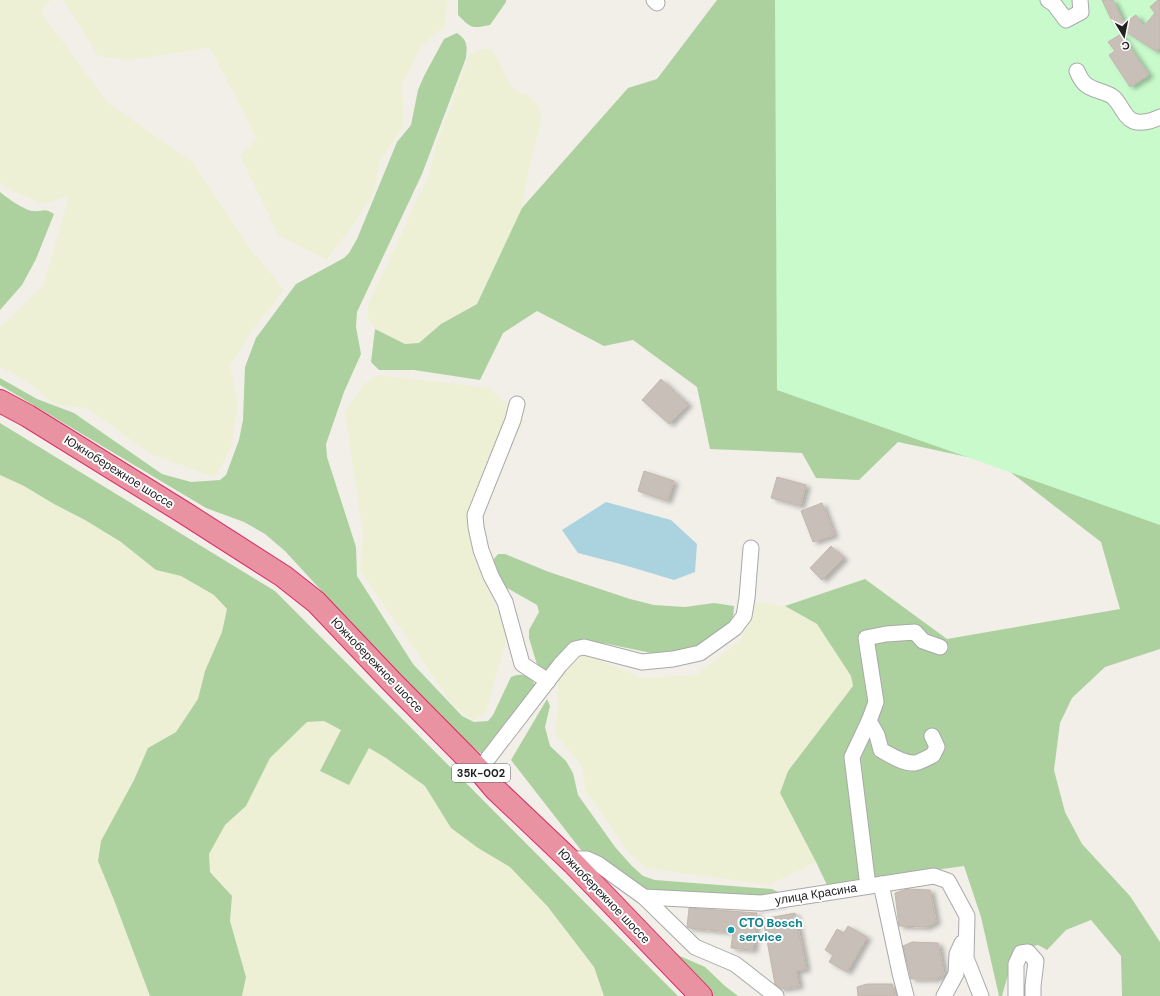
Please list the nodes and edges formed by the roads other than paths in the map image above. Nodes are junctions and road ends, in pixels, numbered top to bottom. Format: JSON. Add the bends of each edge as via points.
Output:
{"nodes":[{"id":1,"x":1048,"y":0,"type":"edge"},
{"id":2,"x":1080,"y":0,"type":"edge"},
{"id":3,"x":1077,"y":71,"type":"dead end"},
{"id":4,"x":1160,"y":117,"type":"edge"},
{"id":5,"x":0,"y":401,"type":"edge"},
{"id":6,"x":517,"y":404,"type":"dead end"},
{"id":7,"x":0,"y":412,"type":"edge"},
{"id":8,"x":751,"y":548,"type":"dead end"},
{"id":9,"x":940,"y":647,"type":"dead end"},
{"id":10,"x":548,"y":682,"type":"junction"},
{"id":11,"x":388,"y":685,"type":"junction"},
{"id":12,"x":869,"y":722,"type":"junction"},
{"id":13,"x":932,"y":736,"type":"dead end"},
{"id":14,"x":479,"y":770,"type":"junction"},
{"id":15,"x":567,"y":866,"type":"junction"},
{"id":16,"x":875,"y":885,"type":"junction"},
{"id":17,"x":644,"y":897,"type":"junction"},
{"id":18,"x":966,"y":936,"type":"junction"},
{"id":19,"x":688,"y":996,"type":"edge"},
{"id":20,"x":701,"y":996,"type":"edge"},
{"id":21,"x":776,"y":996,"type":"edge"},
{"id":22,"x":906,"y":996,"type":"edge"},
{"id":23,"x":944,"y":996,"type":"edge"},
{"id":24,"x":981,"y":996,"type":"edge"},
{"id":25,"x":1016,"y":996,"type":"edge"},
{"id":26,"x":1033,"y":996,"type":"edge"}],
"edges":[{"from":1,"to":2,"type":"street","via":[[1066,20],[1081,12]]},
{"from":3,"to":4,"type":"street","via":[[1085,84],[1114,98],[1129,119],[1140,122]]},
{"from":5,"to":11,"type":"highway","name":"Южнобережное шоссе","via":[[283,576],[316,602]]},
{"from":6,"to":10,"type":"street","via":[[475,515],[476,527],[485,562],[505,602],[522,664]]},
{"from":7,"to":11,"type":"highway","name":"Южнобережное шоссе","via":[[273,582],[306,608]]},
{"from":8,"to":10,"type":"street","via":[[744,616],[735,628],[700,653],[642,662],[584,647],[575,649]]},
{"from":9,"to":12,"type":"street","via":[[923,641],[915,632],[866,638],[876,702]]},
{"from":10,"to":14,"type":"street"},
{"from":11,"to":14,"type":"highway","name":"Южнобережное шоссе","number":"35К-002"},
{"from":11,"to":15,"type":"highway","name":"Южнобережное шоссе","number":"35К-002"},
{"from":12,"to":13,"type":"street","via":[[877,735],[881,750],[908,762],[915,763],[933,755],[937,747]]},
{"from":12,"to":16,"type":"street","via":[[852,757]]},
{"from":14,"to":15,"type":"highway","name":"Южнобережное шоссе","number":"35К-002"},
{"from":15,"to":17,"type":"street","via":[[577,859],[587,859]]},
{"from":15,"to":19,"type":"highway","name":"Южнобережное шоссе"},
{"from":15,"to":20,"type":"highway","name":"Южнобережное шоссе"},
{"from":16,"to":17,"type":"street","name":"улица Красина","via":[[761,903]]},
{"from":16,"to":18,"type":"street","name":"улица Красина","via":[[934,876],[948,882],[967,916]]},
{"from":16,"to":22,"type":"street"},
{"from":17,"to":21,"type":"street","via":[[695,947],[735,964]]},
{"from":18,"to":23,"type":"street","via":[[957,954],[956,974]]},
{"from":18,"to":24,"type":"street","name":"улица Красина","via":[[966,958]]},
{"from":25,"to":26,"type":"street","via":[[1016,964],[1021,953],[1028,952],[1036,961]]}]}
